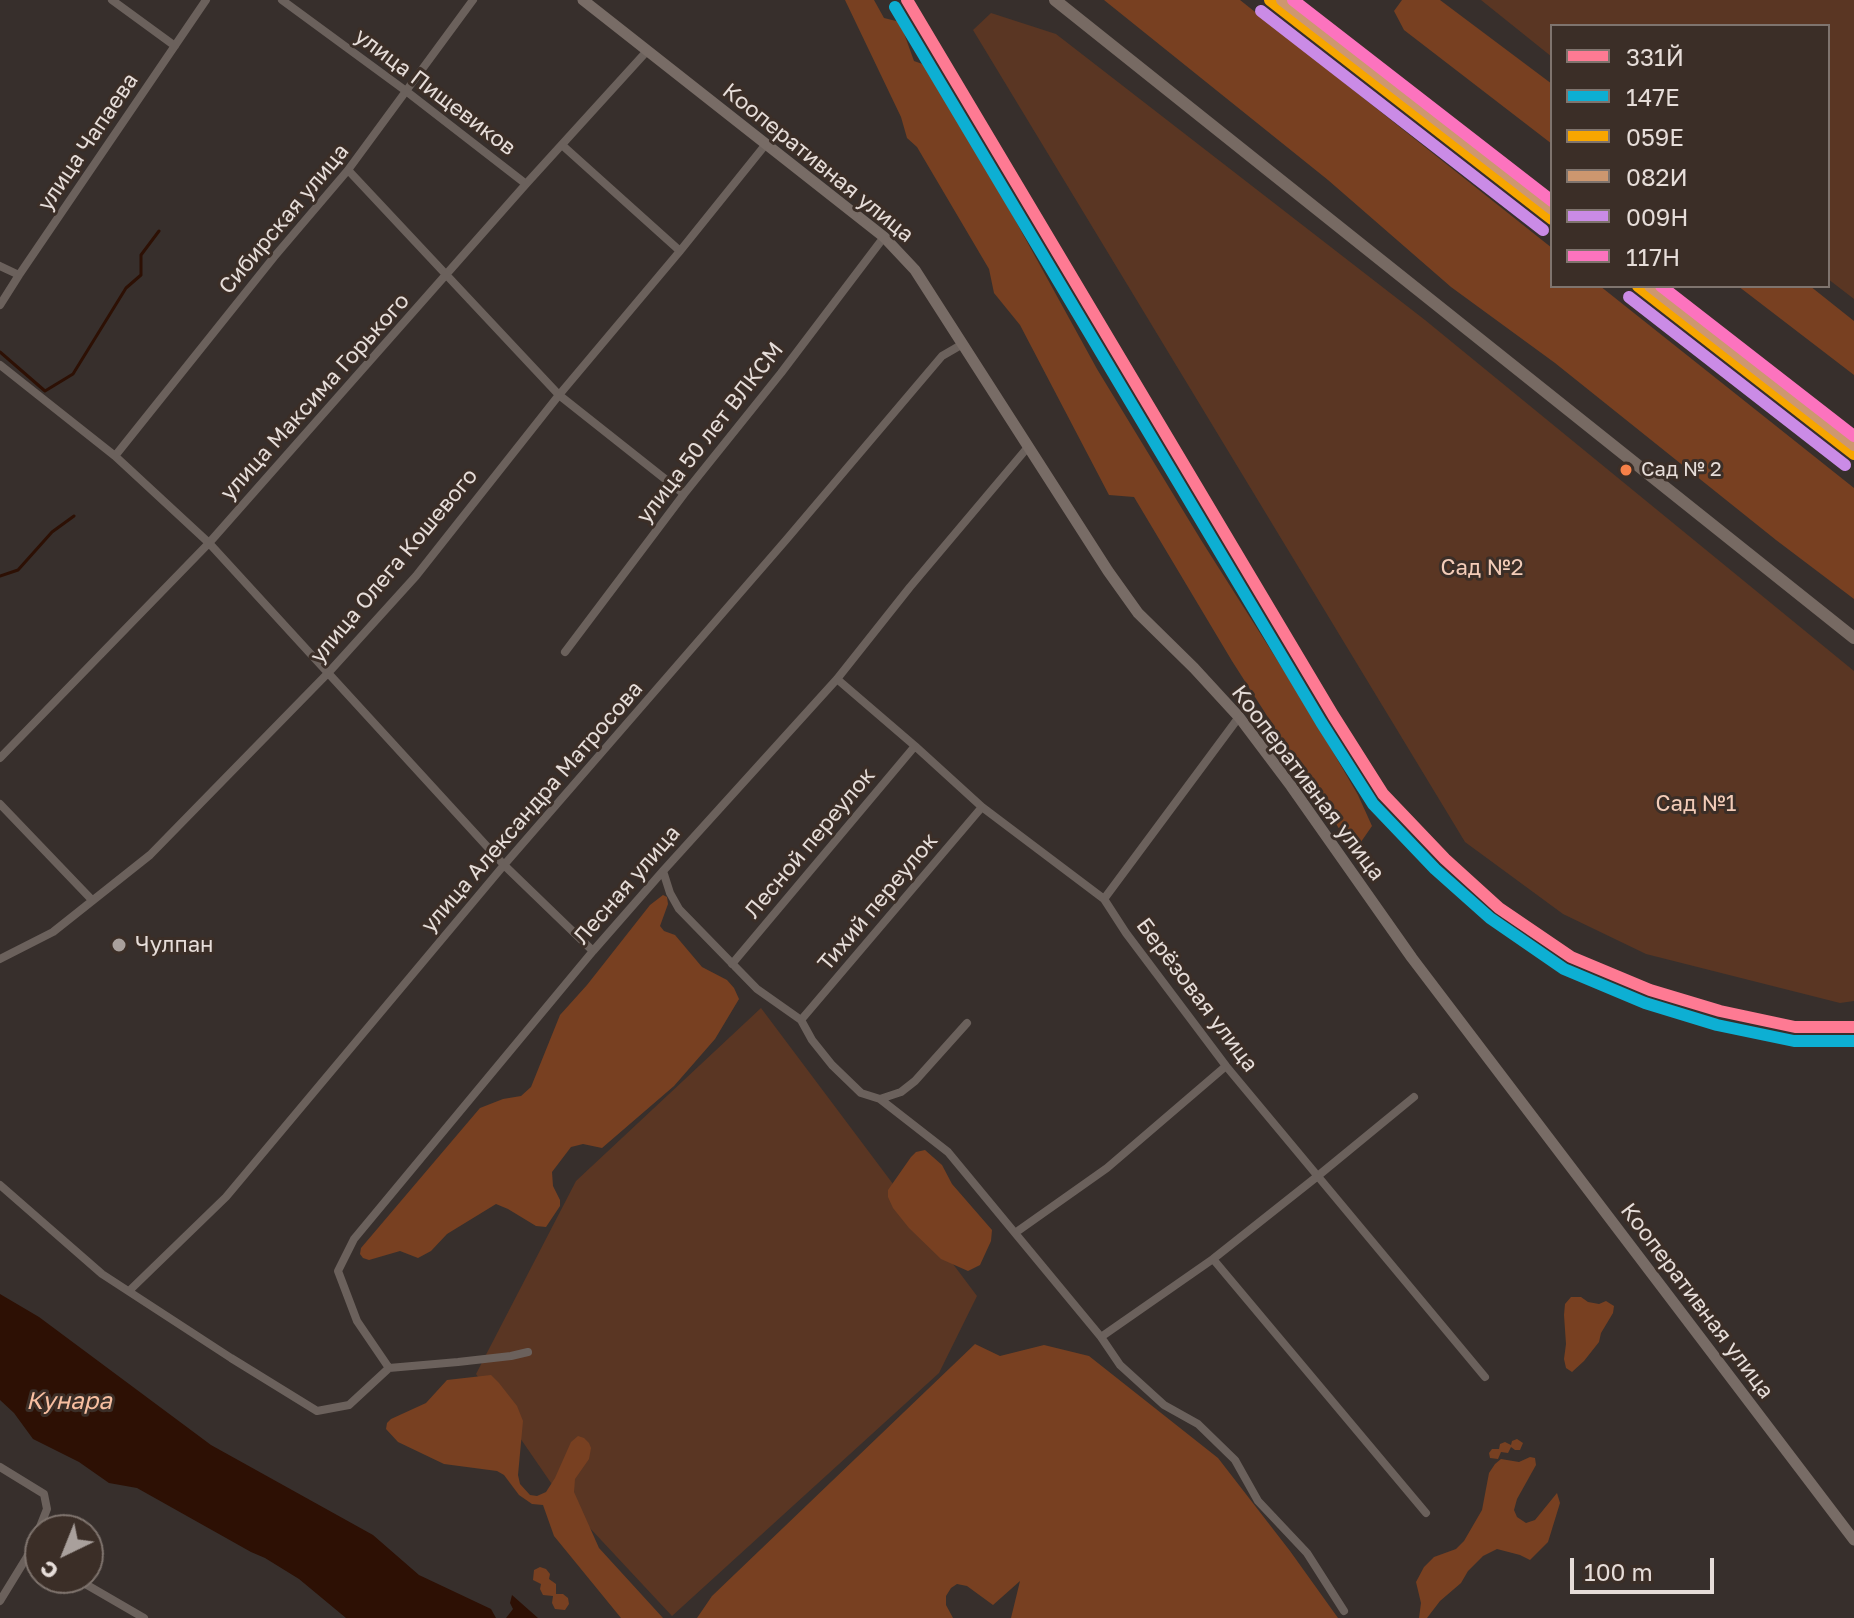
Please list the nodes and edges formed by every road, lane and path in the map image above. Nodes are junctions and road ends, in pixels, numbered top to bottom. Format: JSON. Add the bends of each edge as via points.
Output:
{"nodes":[{"id":1,"x":112,"y":0,"type":"edge"},
{"id":2,"x":206,"y":0,"type":"edge"},
{"id":3,"x":282,"y":0,"type":"edge"},
{"id":4,"x":473,"y":0,"type":"edge"},
{"id":5,"x":583,"y":0,"type":"edge"},
{"id":6,"x":1055,"y":0,"type":"edge"},
{"id":7,"x":175,"y":46,"type":"junction"},
{"id":8,"x":647,"y":51,"type":"junction"},
{"id":9,"x":406,"y":91,"type":"junction"},
{"id":10,"x":766,"y":144,"type":"junction"},
{"id":11,"x":562,"y":145,"type":"junction"},
{"id":12,"x":348,"y":170,"type":"junction"},
{"id":13,"x":526,"y":184,"type":"junction"},
{"id":14,"x":884,"y":237,"type":"junction"},
{"id":15,"x":680,"y":251,"type":"junction"},
{"id":16,"x":0,"y":266,"type":"edge"},
{"id":17,"x":19,"y":275,"type":"junction"},
{"id":18,"x":447,"y":275,"type":"junction"},
{"id":19,"x":0,"y":305,"type":"edge"},
{"id":20,"x":961,"y":345,"type":"junction"},
{"id":21,"x":0,"y":365,"type":"edge"},
{"id":22,"x":559,"y":395,"type":"junction"},
{"id":23,"x":1028,"y":447,"type":"junction"},
{"id":24,"x":115,"y":456,"type":"junction"},
{"id":25,"x":684,"y":494,"type":"junction"},
{"id":26,"x":209,"y":543,"type":"junction"},
{"id":27,"x":1854,"y":638,"type":"edge"},
{"id":28,"x":565,"y":652,"type":"dead end"},
{"id":29,"x":329,"y":672,"type":"junction"},
{"id":30,"x":837,"y":679,"type":"junction"},
{"id":31,"x":1239,"y":717,"type":"junction"},
{"id":32,"x":915,"y":746,"type":"junction"},
{"id":33,"x":0,"y":758,"type":"edge"},
{"id":34,"x":0,"y":804,"type":"edge"},
{"id":35,"x":982,"y":807,"type":"junction"},
{"id":36,"x":504,"y":865,"type":"junction"},
{"id":37,"x":663,"y":871,"type":"junction"},
{"id":38,"x":1104,"y":899,"type":"junction"},
{"id":39,"x":92,"y":900,"type":"junction"},
{"id":40,"x":593,"y":951,"type":"junction"},
{"id":41,"x":0,"y":959,"type":"edge"},
{"id":42,"x":732,"y":964,"type":"junction"},
{"id":43,"x":801,"y":1020,"type":"junction"},
{"id":44,"x":967,"y":1023,"type":"dead end"},
{"id":45,"x":1226,"y":1066,"type":"junction"},
{"id":46,"x":1414,"y":1097,"type":"dead end"},
{"id":47,"x":880,"y":1099,"type":"junction"},
{"id":48,"x":1319,"y":1175,"type":"junction"},
{"id":49,"x":0,"y":1185,"type":"edge"},
{"id":50,"x":1015,"y":1233,"type":"junction"},
{"id":51,"x":1213,"y":1259,"type":"junction"},
{"id":52,"x":129,"y":1291,"type":"junction"},
{"id":53,"x":1101,"y":1337,"type":"junction"},
{"id":54,"x":528,"y":1352,"type":"dead end"},
{"id":55,"x":389,"y":1368,"type":"junction"},
{"id":56,"x":1485,"y":1377,"type":"dead end"},
{"id":57,"x":0,"y":1467,"type":"edge"},
{"id":58,"x":1426,"y":1513,"type":"dead end"},
{"id":59,"x":45,"y":1514,"type":"edge"},
{"id":60,"x":1854,"y":1540,"type":"edge"},
{"id":61,"x":24,"y":1562,"type":"edge"},
{"id":62,"x":103,"y":1594,"type":"edge"},
{"id":63,"x":0,"y":1601,"type":"edge"},
{"id":64,"x":1344,"y":1611,"type":"dead end"},
{"id":65,"x":144,"y":1618,"type":"edge"}],
"edges":[{"from":1,"to":7,"type":"street"},
{"from":2,"to":7,"type":"street","name":"улица Чапаева"},
{"from":3,"to":9,"type":"street","name":"улица Пищевиков"},
{"from":4,"to":9,"type":"street","name":"Сибирская улица"},
{"from":5,"to":8,"type":"main road","name":"Кооперативная улица"},
{"from":6,"to":27,"type":"main road"},
{"from":7,"to":17,"type":"street","name":"улица Чапаева"},
{"from":8,"to":10,"type":"main road","name":"Кооперативная улица"},
{"from":8,"to":11,"type":"street","name":"улица Максима Горького"},
{"from":9,"to":12,"type":"street","name":"Сибирская улица"},
{"from":9,"to":13,"type":"street","name":"улица Пищевиков"},
{"from":10,"to":14,"type":"main road","name":"Кооперативная улица"},
{"from":10,"to":15,"type":"street","name":"улица Олега Кошевого"},
{"from":11,"to":13,"type":"street","name":"улица Максима Горького"},
{"from":11,"to":15,"type":"street"},
{"from":12,"to":18,"type":"street"},
{"from":12,"to":24,"type":"street","name":"Сибирская улица"},
{"from":13,"to":18,"type":"street","name":"улица Максима Горького"},
{"from":14,"to":20,"type":"main road","name":"Кооперативная улица","via":[[915,270]]},
{"from":14,"to":25,"type":"street","name":"улица 50 лет ВЛКСМ"},
{"from":15,"to":22,"type":"street","name":"улица Олега Кошевого"},
{"from":16,"to":17,"type":"street"},
{"from":17,"to":19,"type":"street","name":"улица Чапаева"},
{"from":18,"to":22,"type":"street"},
{"from":18,"to":26,"type":"street","name":"улица Максима Горького"},
{"from":20,"to":23,"type":"main road","name":"Кооперативная улица"},
{"from":20,"to":36,"type":"street","name":"улица Александра Матросова","via":[[942,356]]},
{"from":21,"to":24,"type":"street"},
{"from":22,"to":25,"type":"street"},
{"from":22,"to":29,"type":"street","name":"улица Олега Кошевого","via":[[416,576]]},
{"from":23,"to":30,"type":"street","name":"Лесная улица"},
{"from":23,"to":31,"type":"main road","name":"Кооперативная улица","via":[[1138,613]]},
{"from":24,"to":26,"type":"street"},
{"from":25,"to":28,"type":"street","name":"улица 50 лет ВЛКСМ"},
{"from":26,"to":29,"type":"street"},
{"from":26,"to":33,"type":"street","name":"улица Максима Горького"},
{"from":29,"to":36,"type":"street"},
{"from":29,"to":39,"type":"street","name":"улица Олега Кошевого","via":[[150,855]]},
{"from":30,"to":32,"type":"street","name":"Берёзовая улица"},
{"from":30,"to":37,"type":"street","name":"Лесная улица"},
{"from":31,"to":38,"type":"street"},
{"from":31,"to":60,"type":"main road","name":"Кооперативная улица","via":[[1412,958]]},
{"from":32,"to":35,"type":"street","name":"Берёзовая улица"},
{"from":32,"to":42,"type":"street","name":"Лесной переулок"},
{"from":34,"to":39,"type":"street"},
{"from":35,"to":38,"type":"street","name":"Берёзовая улица"},
{"from":35,"to":43,"type":"street","name":"Тихий переулок"},
{"from":36,"to":40,"type":"street"},
{"from":36,"to":52,"type":"street","name":"улица Александра Матросова","via":[[226,1197]]},
{"from":37,"to":40,"type":"street","name":"Лесная улица"},
{"from":37,"to":42,"type":"street","via":[[679,909]]},
{"from":38,"to":45,"type":"street","name":"Берёзовая улица"},
{"from":39,"to":41,"type":"street","name":"улица Олега Кошевого","via":[[53,932]]},
{"from":40,"to":55,"type":"street","name":"Лесная улица","via":[[354,1239],[338,1271],[357,1321]]},
{"from":42,"to":43,"type":"street"},
{"from":43,"to":47,"type":"street","via":[[832,1065],[861,1093]]},
{"from":44,"to":47,"type":"street","via":[[915,1081]]},
{"from":45,"to":48,"type":"street","name":"Берёзовая улица"},
{"from":45,"to":50,"type":"street","via":[[1107,1168]]},
{"from":46,"to":48,"type":"street"},
{"from":47,"to":50,"type":"street","via":[[948,1152]]},
{"from":48,"to":51,"type":"street"},
{"from":48,"to":56,"type":"street","name":"Берёзовая улица"},
{"from":49,"to":52,"type":"street","via":[[102,1274]]},
{"from":50,"to":53,"type":"street"},
{"from":51,"to":53,"type":"street"},
{"from":51,"to":58,"type":"street"},
{"from":52,"to":55,"type":"street","via":[[317,1411],[349,1405]]},
{"from":53,"to":64,"type":"street","via":[[1120,1365],[1164,1405],[1198,1424],[1235,1460],[1258,1501],[1307,1553]]},
{"from":54,"to":55,"type":"street"},
{"from":57,"to":59,"type":"street","via":[[44,1494]]},
{"from":61,"to":63,"type":"street"},
{"from":62,"to":65,"type":"street"}]}
